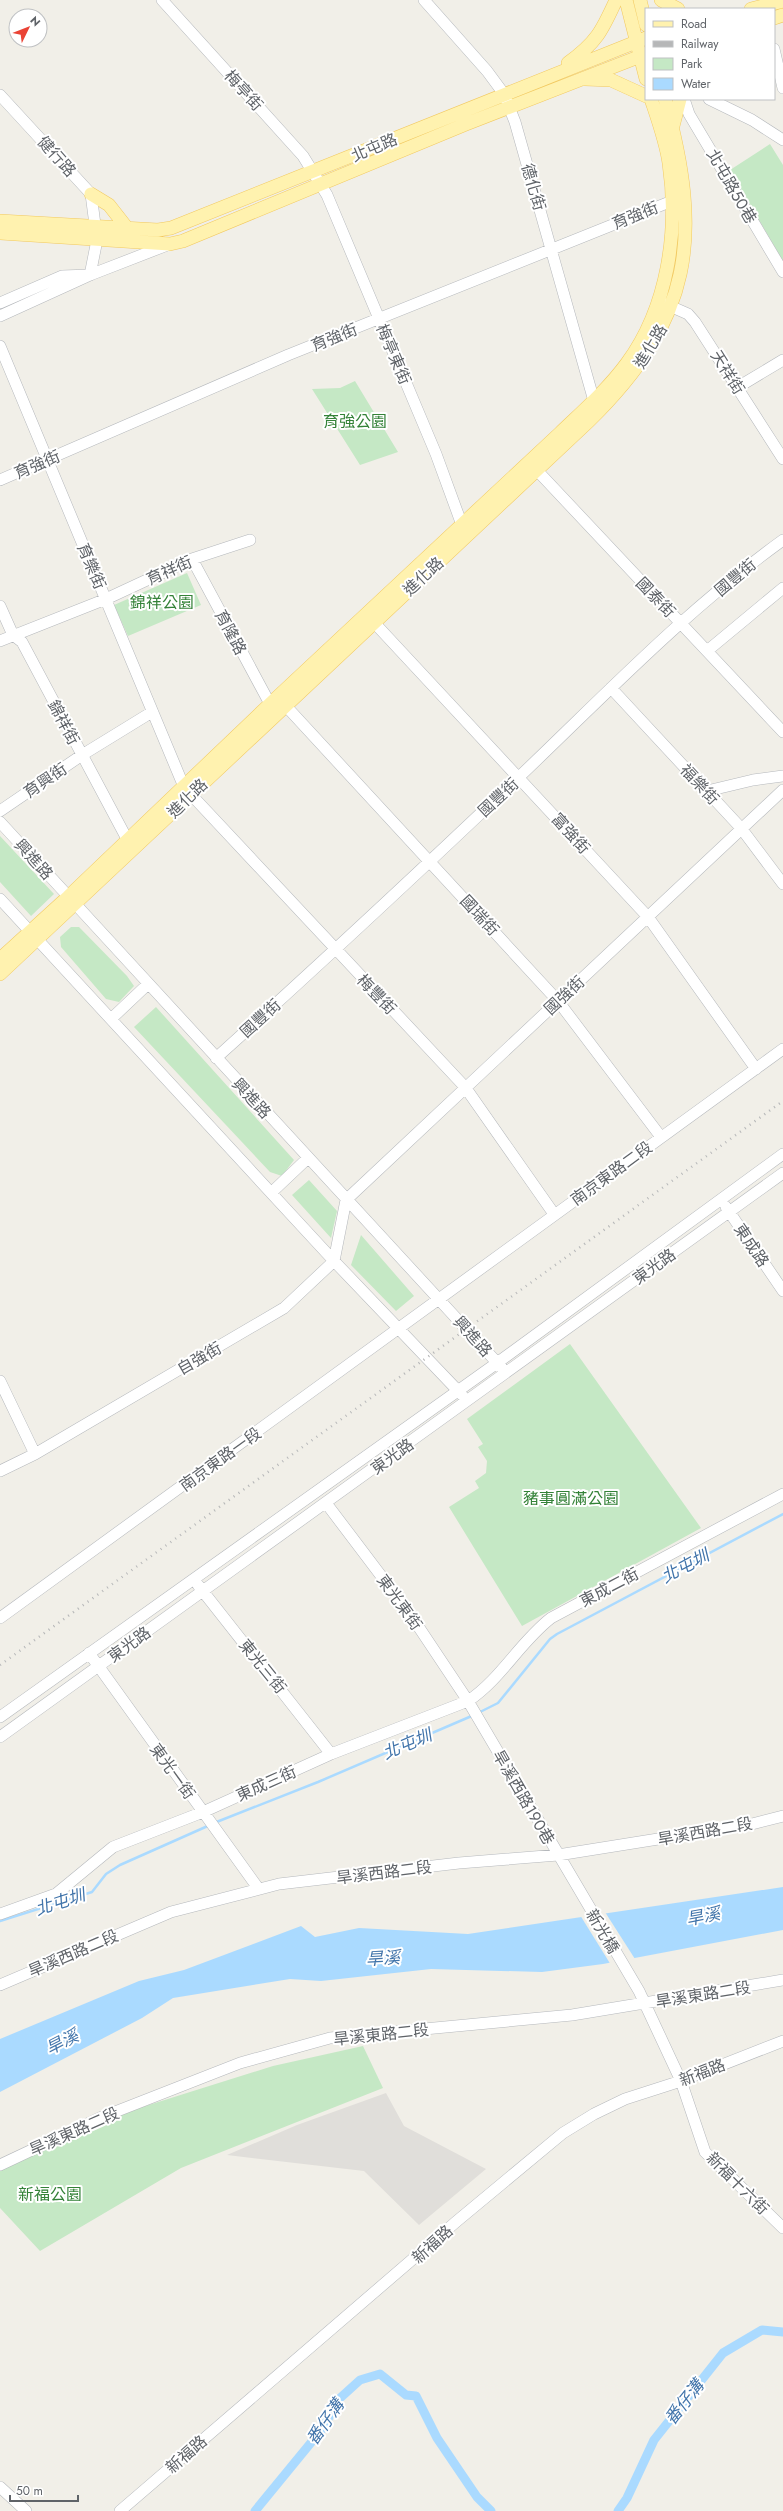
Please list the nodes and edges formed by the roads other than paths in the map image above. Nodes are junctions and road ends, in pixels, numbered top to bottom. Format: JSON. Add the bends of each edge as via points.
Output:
{"nodes":[{"id":1,"x":162,"y":0,"type":"edge"},
{"id":2,"x":424,"y":0,"type":"edge"},
{"id":3,"x":616,"y":0,"type":"edge"},
{"id":4,"x":626,"y":0,"type":"edge"},
{"id":5,"x":640,"y":0,"type":"edge"},
{"id":6,"x":661,"y":0,"type":"edge"},
{"id":7,"x":783,"y":1,"type":"edge"},
{"id":8,"x":676,"y":8,"type":"edge"},
{"id":9,"x":755,"y":8,"type":"edge"},
{"id":10,"x":645,"y":22,"type":"edge"},
{"id":11,"x":641,"y":39,"type":"edge"},
{"id":12,"x":775,"y":53,"type":"edge"},
{"id":13,"x":643,"y":55,"type":"edge"},
{"id":14,"x":645,"y":71,"type":"edge"},
{"id":15,"x":550,"y":76,"type":"junction"},
{"id":16,"x":575,"y":80,"type":"junction"},
{"id":17,"x":783,"y":88,"type":"edge"},
{"id":18,"x":0,"y":94,"type":"edge"},
{"id":19,"x":504,"y":94,"type":"junction"},
{"id":20,"x":645,"y":96,"type":"edge"},
{"id":21,"x":651,"y":100,"type":"edge"},
{"id":22,"x":665,"y":100,"type":"edge"},
{"id":23,"x":680,"y":100,"type":"edge"},
{"id":24,"x":684,"y":100,"type":"edge"},
{"id":25,"x":711,"y":100,"type":"edge"},
{"id":26,"x":508,"y":107,"type":"junction"},
{"id":27,"x":672,"y":130,"type":"junction"},
{"id":28,"x":781,"y":134,"type":"edge"},
{"id":29,"x":313,"y":173,"type":"junction"},
{"id":30,"x":321,"y":184,"type":"junction"},
{"id":31,"x":91,"y":194,"type":"junction"},
{"id":32,"x":672,"y":201,"type":"junction"},
{"id":33,"x":0,"y":221,"type":"edge"},
{"id":34,"x":96,"y":226,"type":"junction"},
{"id":35,"x":127,"y":228,"type":"junction"},
{"id":36,"x":0,"y":233,"type":"edge"},
{"id":37,"x":97,"y":240,"type":"junction"},
{"id":38,"x":170,"y":244,"type":"junction"},
{"id":39,"x":552,"y":249,"type":"junction"},
{"id":40,"x":783,"y":272,"type":"edge"},
{"id":41,"x":90,"y":275,"type":"junction"},
{"id":42,"x":659,"y":301,"type":"junction"},
{"id":43,"x":0,"y":303,"type":"edge"},
{"id":44,"x":671,"y":306,"type":"junction"},
{"id":45,"x":0,"y":316,"type":"edge"},
{"id":46,"x":379,"y":318,"type":"junction"},
{"id":47,"x":0,"y":346,"type":"edge"},
{"id":48,"x":783,"y":360,"type":"edge"},
{"id":49,"x":738,"y":387,"type":"junction"},
{"id":50,"x":594,"y":401,"type":"junction"},
{"id":51,"x":783,"y":459,"type":"edge"},
{"id":52,"x":47,"y":460,"type":"junction"},
{"id":53,"x":533,"y":466,"type":"junction"},
{"id":54,"x":0,"y":480,"type":"edge"},
{"id":55,"x":462,"y":525,"type":"junction"},
{"id":56,"x":250,"y":540,"type":"dead end"},
{"id":57,"x":783,"y":540,"type":"edge"},
{"id":58,"x":192,"y":559,"type":"junction"},
{"id":59,"x":783,"y":588,"type":"edge"},
{"id":60,"x":106,"y":599,"type":"junction"},
{"id":61,"x":0,"y":606,"type":"edge"},
{"id":62,"x":370,"y":618,"type":"junction"},
{"id":63,"x":681,"y":624,"type":"junction"},
{"id":64,"x":13,"y":636,"type":"junction"},
{"id":65,"x":0,"y":641,"type":"edge"},
{"id":66,"x":707,"y":651,"type":"junction"},
{"id":67,"x":611,"y":688,"type":"junction"},
{"id":68,"x":270,"y":704,"type":"junction"},
{"id":69,"x":285,"y":705,"type":"junction"},
{"id":70,"x":152,"y":712,"type":"junction"},
{"id":71,"x":783,"y":732,"type":"edge"},
{"id":72,"x":82,"y":756,"type":"junction"},
{"id":73,"x":783,"y":776,"type":"edge"},
{"id":74,"x":519,"y":777,"type":"junction"},
{"id":75,"x":188,"y":790,"type":"junction"},
{"id":76,"x":783,"y":790,"type":"edge"},
{"id":77,"x":706,"y":791,"type":"junction"},
{"id":78,"x":0,"y":811,"type":"edge"},
{"id":79,"x":0,"y":822,"type":"edge"},
{"id":80,"x":741,"y":828,"type":"junction"},
{"id":81,"x":128,"y":839,"type":"junction"},
{"id":82,"x":431,"y":862,"type":"junction"},
{"id":83,"x":783,"y":884,"type":"edge"},
{"id":84,"x":0,"y":899,"type":"edge"},
{"id":85,"x":72,"y":901,"type":"junction"},
{"id":86,"x":648,"y":917,"type":"junction"},
{"id":87,"x":34,"y":935,"type":"junction"},
{"id":88,"x":335,"y":949,"type":"junction"},
{"id":89,"x":0,"y":959,"type":"edge"},
{"id":90,"x":0,"y":974,"type":"edge"},
{"id":91,"x":148,"y":984,"type":"junction"},
{"id":92,"x":558,"y":1000,"type":"junction"},
{"id":93,"x":112,"y":1018,"type":"junction"},
{"id":94,"x":783,"y":1049,"type":"edge"},
{"id":95,"x":216,"y":1058,"type":"junction"},
{"id":96,"x":756,"y":1069,"type":"junction"},
{"id":97,"x":465,"y":1087,"type":"junction"},
{"id":98,"x":661,"y":1137,"type":"junction"},
{"id":99,"x":783,"y":1154,"type":"edge"},
{"id":100,"x":308,"y":1158,"type":"junction"},
{"id":101,"x":783,"y":1173,"type":"edge"},
{"id":102,"x":272,"y":1192,"type":"junction"},
{"id":103,"x":346,"y":1200,"type":"junction"},
{"id":104,"x":721,"y":1200,"type":"junction"},
{"id":105,"x":729,"y":1212,"type":"junction"},
{"id":106,"x":554,"y":1214,"type":"junction"},
{"id":107,"x":334,"y":1261,"type":"junction"},
{"id":108,"x":783,"y":1291,"type":"edge"},
{"id":109,"x":439,"y":1299,"type":"junction"},
{"id":110,"x":398,"y":1328,"type":"junction"},
{"id":111,"x":497,"y":1363,"type":"junction"},
{"id":112,"x":506,"y":1373,"type":"junction"},
{"id":113,"x":0,"y":1381,"type":"edge"},
{"id":114,"x":458,"y":1390,"type":"junction"},
{"id":115,"x":468,"y":1401,"type":"junction"},
{"id":116,"x":35,"y":1454,"type":"junction"},
{"id":117,"x":0,"y":1471,"type":"edge"},
{"id":118,"x":783,"y":1494,"type":"edge"},
{"id":119,"x":326,"y":1503,"type":"junction"},
{"id":120,"x":194,"y":1579,"type":"junction"},
{"id":121,"x":202,"y":1591,"type":"junction"},
{"id":122,"x":0,"y":1618,"type":"edge"},
{"id":123,"x":524,"y":1642,"type":"joint"},
{"id":124,"x":89,"y":1653,"type":"junction"},
{"id":125,"x":99,"y":1666,"type":"junction"},
{"id":126,"x":469,"y":1702,"type":"junction"},
{"id":127,"x":0,"y":1718,"type":"edge"},
{"id":128,"x":481,"y":1722,"type":"joint"},
{"id":129,"x":0,"y":1737,"type":"edge"},
{"id":130,"x":332,"y":1754,"type":"junction"},
{"id":131,"x":203,"y":1812,"type":"junction"},
{"id":132,"x":783,"y":1816,"type":"edge"},
{"id":133,"x":558,"y":1855,"type":"junction"},
{"id":134,"x":568,"y":1870,"type":"joint"},
{"id":135,"x":258,"y":1888,"type":"junction"},
{"id":136,"x":0,"y":1914,"type":"edge"},
{"id":137,"x":783,"y":1980,"type":"edge"},
{"id":138,"x":0,"y":1985,"type":"edge"},
{"id":139,"x":644,"y":2002,"type":"junction"},
{"id":140,"x":783,"y":2041,"type":"edge"},
{"id":141,"x":681,"y":2081,"type":"junction"},
{"id":142,"x":0,"y":2165,"type":"edge"},
{"id":143,"x":783,"y":2228,"type":"edge"},
{"id":144,"x":0,"y":2487,"type":"edge"},
{"id":145,"x":26,"y":2511,"type":"edge"},
{"id":146,"x":120,"y":2511,"type":"edge"}],
"edges":[{"from":1,"to":29,"type":"street","name":"梅亭街","via":[[303,156]]},
{"from":2,"to":19,"type":"street","name":"德化街"},
{"from":3,"to":15,"type":"main road","via":[[607,24],[596,40]]},
{"from":4,"to":11,"type":"main road"},
{"from":5,"to":10,"type":"main road"},
{"from":6,"to":8,"type":"main road"},
{"from":7,"to":9,"type":"main road"},
{"from":11,"to":13,"type":"main road"},
{"from":11,"to":15,"type":"main road","name":"北屯路"},
{"from":12,"to":17,"type":"street"},
{"from":13,"to":14,"type":"main road"},
{"from":13,"to":16,"type":"main road","name":"北屯路"},
{"from":15,"to":19,"type":"main road","name":"北屯路"},
{"from":16,"to":20,"type":"main road","via":[[611,80]]},
{"from":16,"to":26,"type":"main road","name":"北屯路"},
{"from":18,"to":31,"type":"street","name":"健行路"},
{"from":19,"to":26,"type":"street","name":"德化街"},
{"from":19,"to":29,"type":"main road","name":"北屯路"},
{"from":21,"to":32,"type":"main road","name":"進化路","via":[[669,162]]},
{"from":22,"to":27,"type":"main road","name":"進化路"},
{"from":23,"to":27,"type":"main road"},
{"from":24,"to":40,"type":"street","name":"北屯路50巷","via":[[689,114]]},
{"from":25,"to":28,"type":"street"},
{"from":26,"to":30,"type":"main road","name":"北屯路"},
{"from":26,"to":39,"type":"street","name":"德化街","via":[[515,122]]},
{"from":27,"to":44,"type":"main road","name":"進化路","via":[[681,169],[686,229],[682,266]]},
{"from":29,"to":30,"type":"street","name":"梅亭街"},
{"from":29,"to":35,"type":"main road","name":"北屯路","via":[[171,228]]},
{"from":30,"to":38,"type":"main road","name":"北屯路","via":[[183,241]]},
{"from":30,"to":46,"type":"street","name":"梅亭東街"},
{"from":31,"to":34,"type":"street"},
{"from":31,"to":35,"type":"main road","via":[[102,199]]},
{"from":32,"to":39,"type":"street","name":"育強街"},
{"from":32,"to":42,"type":"main road","name":"進化路","via":[[671,245]]},
{"from":33,"to":34,"type":"main road","name":"北屯路"},
{"from":34,"to":35,"type":"main road","name":"北屯路"},
{"from":34,"to":37,"type":"street"},
{"from":36,"to":37,"type":"main road","name":"北屯路"},
{"from":37,"to":38,"type":"main road","name":"北屯路"},
{"from":37,"to":41,"type":"street"},
{"from":38,"to":41,"type":"street"},
{"from":39,"to":46,"type":"street","name":"育強街"},
{"from":39,"to":50,"type":"street","name":"德化街"},
{"from":41,"to":43,"type":"street","via":[[62,276]]},
{"from":41,"to":45,"type":"street"},
{"from":42,"to":44,"type":"street","name":"天祥街"},
{"from":42,"to":50,"type":"main road","name":"進化路","via":[[639,346],[617,377]]},
{"from":44,"to":49,"type":"street","name":"天祥街","via":[[688,314],[695,322]]},
{"from":44,"to":53,"type":"main road","name":"進化路","via":[[645,357],[623,387]]},
{"from":46,"to":52,"type":"street","name":"育強街"},
{"from":46,"to":55,"type":"street","name":"梅亭東街","via":[[436,454]]},
{"from":47,"to":52,"type":"street","name":"育樂街"},
{"from":48,"to":49,"type":"street"},
{"from":49,"to":51,"type":"street","name":"天祥街"},
{"from":50,"to":53,"type":"main road","name":"進化路"},
{"from":52,"to":54,"type":"street","name":"育強街"},
{"from":52,"to":60,"type":"street","name":"育樂街"},
{"from":53,"to":55,"type":"main road","name":"進化路"},
{"from":53,"to":62,"type":"main road","name":"進化路"},
{"from":53,"to":63,"type":"street","name":"國泰街"},
{"from":55,"to":62,"type":"main road","name":"進化路"},
{"from":56,"to":58,"type":"street","name":"育祥街"},
{"from":57,"to":63,"type":"street","name":"國豐街","via":[[733,577]]},
{"from":58,"to":60,"type":"street","name":"育祥街"},
{"from":58,"to":68,"type":"street","name":"育隆路"},
{"from":59,"to":66,"type":"street"},
{"from":60,"to":64,"type":"street","name":"育祥街"},
{"from":60,"to":70,"type":"street","name":"育樂街"},
{"from":61,"to":64,"type":"street","name":"錦祥街"},
{"from":62,"to":68,"type":"main road","name":"進化路"},
{"from":62,"to":69,"type":"main road","name":"進化路"},
{"from":62,"to":74,"type":"street","name":"富強街"},
{"from":63,"to":66,"type":"street","name":"國泰街"},
{"from":63,"to":67,"type":"street","name":"國豐街"},
{"from":64,"to":65,"type":"street","name":"育祥街"},
{"from":64,"to":72,"type":"street","name":"錦祥街","via":[[22,642]]},
{"from":66,"to":71,"type":"street","name":"國泰街"},
{"from":67,"to":74,"type":"street","name":"國豐街"},
{"from":67,"to":77,"type":"street","name":"福樂街"},
{"from":68,"to":75,"type":"main road","name":"進化路"},
{"from":69,"to":75,"type":"main road","name":"進化路"},
{"from":69,"to":82,"type":"street","name":"國瑞街"},
{"from":70,"to":72,"type":"street","name":"育興街"},
{"from":70,"to":75,"type":"street","name":"育樂街"},
{"from":72,"to":78,"type":"street","name":"育興街"},
{"from":72,"to":81,"type":"street","name":"錦祥街"},
{"from":73,"to":77,"type":"street","via":[[752,780]]},
{"from":74,"to":82,"type":"street","name":"國豐街"},
{"from":74,"to":86,"type":"street","name":"富強街"},
{"from":75,"to":81,"type":"main road","name":"進化路"},
{"from":75,"to":85,"type":"main road","name":"進化路"},
{"from":75,"to":88,"type":"street","name":"梅豐街"},
{"from":76,"to":80,"type":"street","name":"國強街"},
{"from":77,"to":80,"type":"street","name":"福樂街"},
{"from":79,"to":85,"type":"street","name":"興進路"},
{"from":80,"to":83,"type":"street","name":"福樂街"},
{"from":80,"to":86,"type":"street","name":"國強街"},
{"from":81,"to":85,"type":"main road","name":"進化路"},
{"from":82,"to":88,"type":"street","name":"國豐街"},
{"from":82,"to":92,"type":"street","name":"國瑞街"},
{"from":84,"to":87,"type":"street"},
{"from":85,"to":87,"type":"main road","name":"進化路"},
{"from":85,"to":91,"type":"street","name":"興進路"},
{"from":86,"to":92,"type":"street","name":"國強街"},
{"from":86,"to":96,"type":"street","name":"富強街"},
{"from":87,"to":89,"type":"main road","name":"進化路"},
{"from":87,"to":90,"type":"main road","name":"進化路"},
{"from":87,"to":93,"type":"street"},
{"from":88,"to":95,"type":"street","name":"國豐街"},
{"from":88,"to":97,"type":"street","name":"梅豐街"},
{"from":91,"to":93,"type":"street"},
{"from":91,"to":95,"type":"street","name":"興進路"},
{"from":92,"to":97,"type":"street","name":"國強街"},
{"from":92,"to":98,"type":"street","name":"國瑞街"},
{"from":93,"to":102,"type":"street"},
{"from":94,"to":96,"type":"street","name":"南京東路二段"},
{"from":95,"to":100,"type":"street","name":"興進路"},
{"from":96,"to":98,"type":"street","name":"南京東路二段"},
{"from":97,"to":103,"type":"street","name":"國強街"},
{"from":97,"to":106,"type":"street","name":"梅豐街"},
{"from":98,"to":106,"type":"street","name":"南京東路二段"},
{"from":99,"to":104,"type":"street","name":"東光路"},
{"from":100,"to":102,"type":"street"},
{"from":100,"to":103,"type":"street","name":"興進路"},
{"from":101,"to":105,"type":"street","name":"東光路"},
{"from":102,"to":107,"type":"street"},
{"from":103,"to":107,"type":"street"},
{"from":103,"to":109,"type":"street","name":"興進路"},
{"from":104,"to":105,"type":"street","name":"東成路"},
{"from":104,"to":111,"type":"street","name":"東光路"},
{"from":105,"to":108,"type":"street","name":"東成路"},
{"from":105,"to":112,"type":"street","name":"東光路"},
{"from":106,"to":109,"type":"street","name":"南京東路二段"},
{"from":107,"to":110,"type":"street"},
{"from":107,"to":116,"type":"street","name":"自強街","via":[[284,1308]]},
{"from":109,"to":110,"type":"street","name":"南京東路一段"},
{"from":109,"to":111,"type":"street","name":"興進路"},
{"from":110,"to":114,"type":"street"},
{"from":110,"to":122,"type":"street","name":"南京東路一段","via":[[350,1366]]},
{"from":111,"to":112,"type":"street","name":"興進路"},
{"from":111,"to":114,"type":"street","name":"東光路"},
{"from":112,"to":115,"type":"street","name":"東光路"},
{"from":113,"to":116,"type":"street"},
{"from":114,"to":115,"type":"street"},
{"from":114,"to":120,"type":"street","name":"東光路"},
{"from":115,"to":119,"type":"street","name":"東光路"},
{"from":116,"to":117,"type":"street","name":"自強街"},
{"from":118,"to":123,"type":"street","name":"東成二街","via":[[551,1618]]},
{"from":119,"to":121,"type":"street","name":"東光路"},
{"from":119,"to":126,"type":"street","name":"東光東街","via":[[410,1614]]},
{"from":120,"to":121,"type":"street","name":"東光三街"},
{"from":120,"to":124,"type":"street","name":"東光路"},
{"from":121,"to":125,"type":"street","name":"東光路"},
{"from":121,"to":130,"type":"street","name":"東光三街"},
{"from":123,"to":126,"type":"street","name":"東成三街","via":[[499,1676]]},
{"from":124,"to":125,"type":"street","name":"東光一街"},
{"from":124,"to":127,"type":"street","name":"東光路"},
{"from":125,"to":129,"type":"street","name":"東光路"},
{"from":125,"to":131,"type":"street","name":"東光一街"},
{"from":126,"to":128,"type":"street","name":"東光東街"},
{"from":126,"to":130,"type":"street","name":"東成三街"},
{"from":128,"to":133,"type":"street","name":"旱溪西路190巷"},
{"from":130,"to":131,"type":"street","name":"東成三街"},
{"from":131,"to":135,"type":"street","name":"東光一街"},
{"from":131,"to":136,"type":"street","name":"東成三街","via":[[113,1847],[56,1894]]},
{"from":132,"to":133,"type":"street","name":"旱溪西路二段","via":[[752,1824]]},
{"from":133,"to":134,"type":"street","name":"旱溪西路190巷"},
{"from":133,"to":135,"type":"street","name":"旱溪西路二段","via":[[452,1864]]},
{"from":134,"to":139,"type":"street","name":"新光橋"},
{"from":135,"to":138,"type":"street","name":"旱溪西路二段","via":[[171,1912]]},
{"from":137,"to":139,"type":"street","name":"旱溪東路二段"},
{"from":139,"to":141,"type":"street","name":"新福十六街"},
{"from":139,"to":142,"type":"street","name":"旱溪東路二段","via":[[572,2015],[330,2038],[240,2063],[102,2117]]},
{"from":140,"to":141,"type":"street","name":"新福路"},
{"from":141,"to":143,"type":"street","name":"新福十六街","via":[[705,2152]]},
{"from":141,"to":146,"type":"street","name":"新福路","via":[[625,2099],[563,2133]]},
{"from":144,"to":145,"type":"street"}]}
